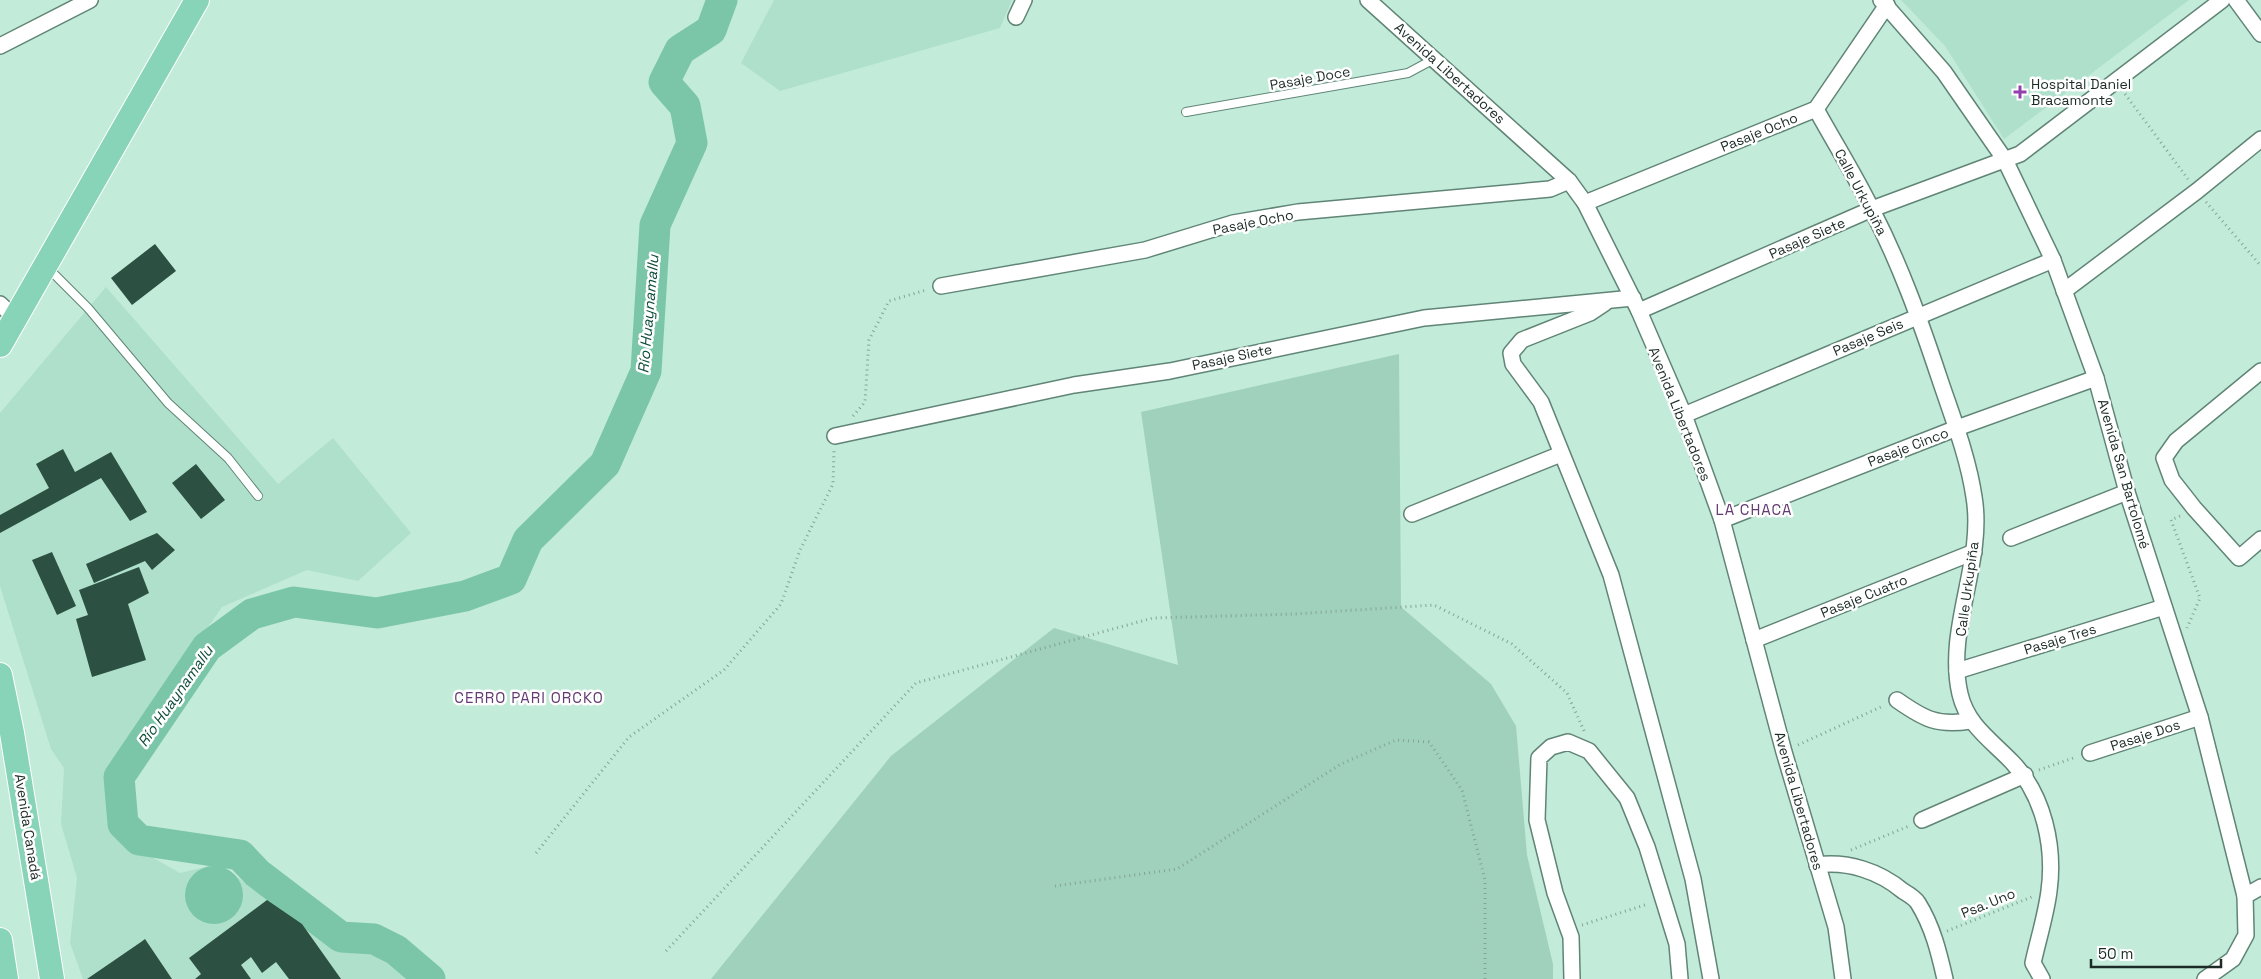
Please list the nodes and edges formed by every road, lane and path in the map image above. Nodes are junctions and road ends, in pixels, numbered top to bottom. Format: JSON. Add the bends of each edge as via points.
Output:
{"nodes":[{"id":1,"x":90,"y":0,"type":"edge"},
{"id":2,"x":197,"y":0,"type":"edge"},
{"id":3,"x":1024,"y":0,"type":"edge"},
{"id":4,"x":1368,"y":0,"type":"edge"},
{"id":5,"x":2222,"y":0,"type":"edge"},
{"id":6,"x":2236,"y":0,"type":"edge"},
{"id":7,"x":1884,"y":3,"type":"edge"},
{"id":8,"x":1016,"y":17,"type":"dead end"},
{"id":9,"x":2261,"y":34,"type":"edge"},
{"id":10,"x":0,"y":46,"type":"edge"},
{"id":11,"x":1435,"y":58,"type":"junction"},
{"id":12,"x":2115,"y":81,"type":"junction"},
{"id":13,"x":1816,"y":109,"type":"junction"},
{"id":14,"x":1186,"y":112,"type":"dead end"},
{"id":15,"x":2261,"y":139,"type":"edge"},
{"id":16,"x":2005,"y":160,"type":"junction"},
{"id":17,"x":1569,"y":181,"type":"junction"},
{"id":18,"x":2197,"y":191,"type":"junction"},
{"id":19,"x":1585,"y":203,"type":"junction"},
{"id":20,"x":1872,"y":209,"type":"junction"},
{"id":21,"x":2053,"y":260,"type":"junction"},
{"id":22,"x":45,"y":265,"type":"junction"},
{"id":23,"x":2261,"y":266,"type":"edge"},
{"id":24,"x":941,"y":286,"type":"joint"},
{"id":25,"x":2064,"y":291,"type":"junction"},
{"id":26,"x":1606,"y":302,"type":"junction"},
{"id":27,"x":1636,"y":304,"type":"junction"},
{"id":28,"x":7,"y":311,"type":"edge"},
{"id":29,"x":1919,"y":315,"type":"junction"},
{"id":30,"x":0,"y":344,"type":"edge"},
{"id":31,"x":2261,"y":372,"type":"edge"},
{"id":32,"x":2096,"y":378,"type":"junction"},
{"id":33,"x":1684,"y":415,"type":"junction"},
{"id":34,"x":1957,"y":428,"type":"junction"},
{"id":35,"x":834,"y":436,"type":"junction"},
{"id":36,"x":1561,"y":454,"type":"junction"},
{"id":37,"x":2127,"y":492,"type":"junction"},
{"id":38,"x":258,"y":496,"type":"dead end"},
{"id":39,"x":2194,"y":508,"type":"junction"},
{"id":40,"x":1412,"y":514,"type":"dead end"},
{"id":41,"x":1722,"y":520,"type":"junction"},
{"id":42,"x":2010,"y":538,"type":"dead end"},
{"id":43,"x":2261,"y":539,"type":"edge"},
{"id":44,"x":1974,"y":552,"type":"junction"},
{"id":45,"x":2164,"y":607,"type":"junction"},
{"id":46,"x":1754,"y":640,"type":"junction"},
{"id":47,"x":2178,"y":650,"type":"junction"},
{"id":48,"x":1957,"y":671,"type":"junction"},
{"id":49,"x":0,"y":675,"type":"edge"},
{"id":50,"x":1897,"y":700,"type":"joint"},
{"id":51,"x":2200,"y":716,"type":"junction"},
{"id":52,"x":1970,"y":721,"type":"junction"},
{"id":53,"x":1784,"y":752,"type":"junction"},
{"id":54,"x":2090,"y":752,"type":"joint"},
{"id":55,"x":1600,"y":765,"type":"junction"},
{"id":56,"x":2025,"y":775,"type":"junction"},
{"id":57,"x":1922,"y":820,"type":"joint"},
{"id":58,"x":536,"y":853,"type":"dead end"},
{"id":59,"x":1824,"y":864,"type":"junction"},
{"id":60,"x":1055,"y":886,"type":"dead end"},
{"id":61,"x":2261,"y":887,"type":"edge"},
{"id":62,"x":2050,"y":890,"type":"junction"},
{"id":63,"x":2245,"y":896,"type":"junction"},
{"id":64,"x":1663,"y":899,"type":"junction"},
{"id":65,"x":1568,"y":929,"type":"junction"},
{"id":66,"x":1935,"y":936,"type":"junction"},
{"id":67,"x":0,"y":940,"type":"edge"},
{"id":68,"x":666,"y":951,"type":"dead end"},
{"id":69,"x":2033,"y":963,"type":"junction"},
{"id":70,"x":6,"y":979,"type":"edge"},
{"id":71,"x":52,"y":979,"type":"edge"},
{"id":72,"x":1484,"y":979,"type":"edge"},
{"id":73,"x":1572,"y":979,"type":"edge"},
{"id":74,"x":1680,"y":979,"type":"edge"},
{"id":75,"x":1711,"y":979,"type":"edge"},
{"id":76,"x":1843,"y":979,"type":"edge"},
{"id":77,"x":1946,"y":979,"type":"edge"},
{"id":78,"x":2028,"y":979,"type":"edge"},
{"id":79,"x":2042,"y":979,"type":"edge"},
{"id":80,"x":2205,"y":979,"type":"edge"}],
"edges":[{"from":1,"to":10,"type":"street"},
{"from":2,"to":22,"type":"highway"},
{"from":3,"to":8,"type":"street"},
{"from":4,"to":11,"type":"street","name":"Avenida Libertadores"},
{"from":5,"to":12,"type":"street","name":"Pasaje Siete"},
{"from":6,"to":9,"type":"street"},
{"from":7,"to":13,"type":"street","name":"Pasaje Ocho"},
{"from":7,"to":16,"type":"street","name":"Avenida San Bartolomé","via":[[1944,72]]},
{"from":11,"to":14,"type":"lane","name":"Pasaje Doce","via":[[1408,73]]},
{"from":11,"to":17,"type":"street","name":"Avenida Libertadores"},
{"from":12,"to":16,"type":"street","name":"Pasaje Siete","via":[[2020,154]]},
{"from":12,"to":18,"type":"path"},
{"from":13,"to":19,"type":"street","name":"Pasaje Ocho"},
{"from":13,"to":20,"type":"street","name":"Calle Urkupiña"},
{"from":15,"to":18,"type":"street"},
{"from":16,"to":20,"type":"street","name":"Pasaje Siete"},
{"from":16,"to":21,"type":"street","name":"Avenida San Bartolomé"},
{"from":17,"to":19,"type":"street","name":"Avenida Libertadores"},
{"from":17,"to":24,"type":"street","name":"Pasaje Ocho","via":[[1550,189],[1298,212],[1233,223],[1145,250]]},
{"from":18,"to":23,"type":"path"},
{"from":18,"to":25,"type":"street"},
{"from":19,"to":27,"type":"street","name":"Avenida Libertadores"},
{"from":20,"to":27,"type":"street","name":"Pasaje Siete"},
{"from":20,"to":29,"type":"street","name":"Calle Urkupiña"},
{"from":21,"to":25,"type":"street","name":"Avenida San Bartolomé"},
{"from":21,"to":29,"type":"street","name":"Pasaje Seis"},
{"from":22,"to":28,"type":"highway"},
{"from":22,"to":38,"type":"lane","via":[[88,308],[168,403],[228,458]]},
{"from":24,"to":35,"type":"path","via":[[888,300],[870,340],[865,402]]},
{"from":25,"to":32,"type":"street","name":"Avenida San Bartolomé"},
{"from":26,"to":27,"type":"street","name":"Pasaje Siete"},
{"from":26,"to":35,"type":"street","name":"Pasaje Siete","via":[[1424,318],[1170,370],[1074,385]]},
{"from":26,"to":36,"type":"street","via":[[1590,313],[1522,340],[1511,353],[1513,364],[1541,402]]},
{"from":27,"to":33,"type":"street","name":"Avenida Libertadores"},
{"from":28,"to":30,"type":"highway"},
{"from":29,"to":33,"type":"street","name":"Pasaje Seis"},
{"from":29,"to":34,"type":"street","name":"Calle Urkupiña"},
{"from":31,"to":39,"type":"street","via":[[2176,441],[2164,458],[2172,480]]},
{"from":32,"to":34,"type":"street","name":"Pasaje Cinco"},
{"from":32,"to":37,"type":"street","name":"Avenida San Bartolomé"},
{"from":33,"to":41,"type":"street","name":"Avenida Libertadores"},
{"from":34,"to":41,"type":"street","name":"Pasaje Cinco"},
{"from":34,"to":44,"type":"street","name":"Calle Urkupiña","via":[[1975,498]]},
{"from":35,"to":58,"type":"path","via":[[833,484],[800,550],[781,604],[724,670],[629,737]]},
{"from":36,"to":40,"type":"street"},
{"from":36,"to":75,"type":"street","via":[[1611,575],[1693,879]]},
{"from":37,"to":42,"type":"street"},
{"from":37,"to":45,"type":"street","name":"Avenida San Bartolomé"},
{"from":39,"to":43,"type":"street","via":[[2239,558]]},
{"from":39,"to":47,"type":"path","via":[[2171,520],[2200,598]]},
{"from":41,"to":46,"type":"street","name":"Avenida Libertadores"},
{"from":44,"to":46,"type":"street","name":"Pasaje Cuatro"},
{"from":44,"to":48,"type":"street","name":"Calle Urkupiña","via":[[1964,594]]},
{"from":45,"to":47,"type":"street","name":"Avenida San Bartolomé"},
{"from":45,"to":48,"type":"street","name":"Pasaje Tres"},
{"from":46,"to":53,"type":"street","name":"Avenida Libertadores"},
{"from":47,"to":51,"type":"street","name":"Avenida San Bartolomé"},
{"from":48,"to":52,"type":"street","name":"Calle Urkupiña","via":[[1960,695]]},
{"from":49,"to":71,"type":"highway","name":"Avenida Canadá"},
{"from":50,"to":52,"type":"street","via":[[1920,716],[1948,724]]},
{"from":50,"to":53,"type":"path"},
{"from":51,"to":54,"type":"street","name":"Pasaje Dos"},
{"from":51,"to":63,"type":"street","name":"Avenida San Bartolomé"},
{"from":52,"to":56,"type":"street","name":"Calle Urkupiña"},
{"from":53,"to":59,"type":"street","name":"Avenida Libertadores"},
{"from":54,"to":56,"type":"path"},
{"from":55,"to":64,"type":"street","via":[[1626,798],[1647,847]]},
{"from":55,"to":65,"type":"street","via":[[1589,751],[1568,742],[1551,747],[1539,758],[1536,820]]},
{"from":55,"to":68,"type":"path","via":[[1567,693],[1512,644],[1434,606],[1153,618],[916,683]]},
{"from":56,"to":57,"type":"street"},
{"from":56,"to":62,"type":"street","name":"Calle Urkupiña","via":[[2040,804],[2050,848]]},
{"from":57,"to":59,"type":"path"},
{"from":59,"to":66,"type":"street","via":[[1868,870],[1894,883],[1917,901]]},
{"from":59,"to":76,"type":"street","name":"Avenida Libertadores"},
{"from":60,"to":72,"type":"path","via":[[1177,869],[1341,764],[1396,740],[1429,742],[1462,790],[1485,880]]},
{"from":61,"to":63,"type":"street"},
{"from":62,"to":66,"type":"path","name":"Psa. Uno"},
{"from":62,"to":69,"type":"street","name":"Calle Urkupiña"},
{"from":63,"to":80,"type":"street","name":"Avenida San Bartolomé","via":[[2246,934],[2233,959]]},
{"from":64,"to":65,"type":"path"},
{"from":64,"to":74,"type":"street","via":[[1677,944]]},
{"from":65,"to":73,"type":"street"},
{"from":66,"to":77,"type":"street"},
{"from":67,"to":70,"type":"highway"},
{"from":69,"to":78,"type":"street","name":"Calle Urkupiña"},
{"from":69,"to":79,"type":"street"}]}
